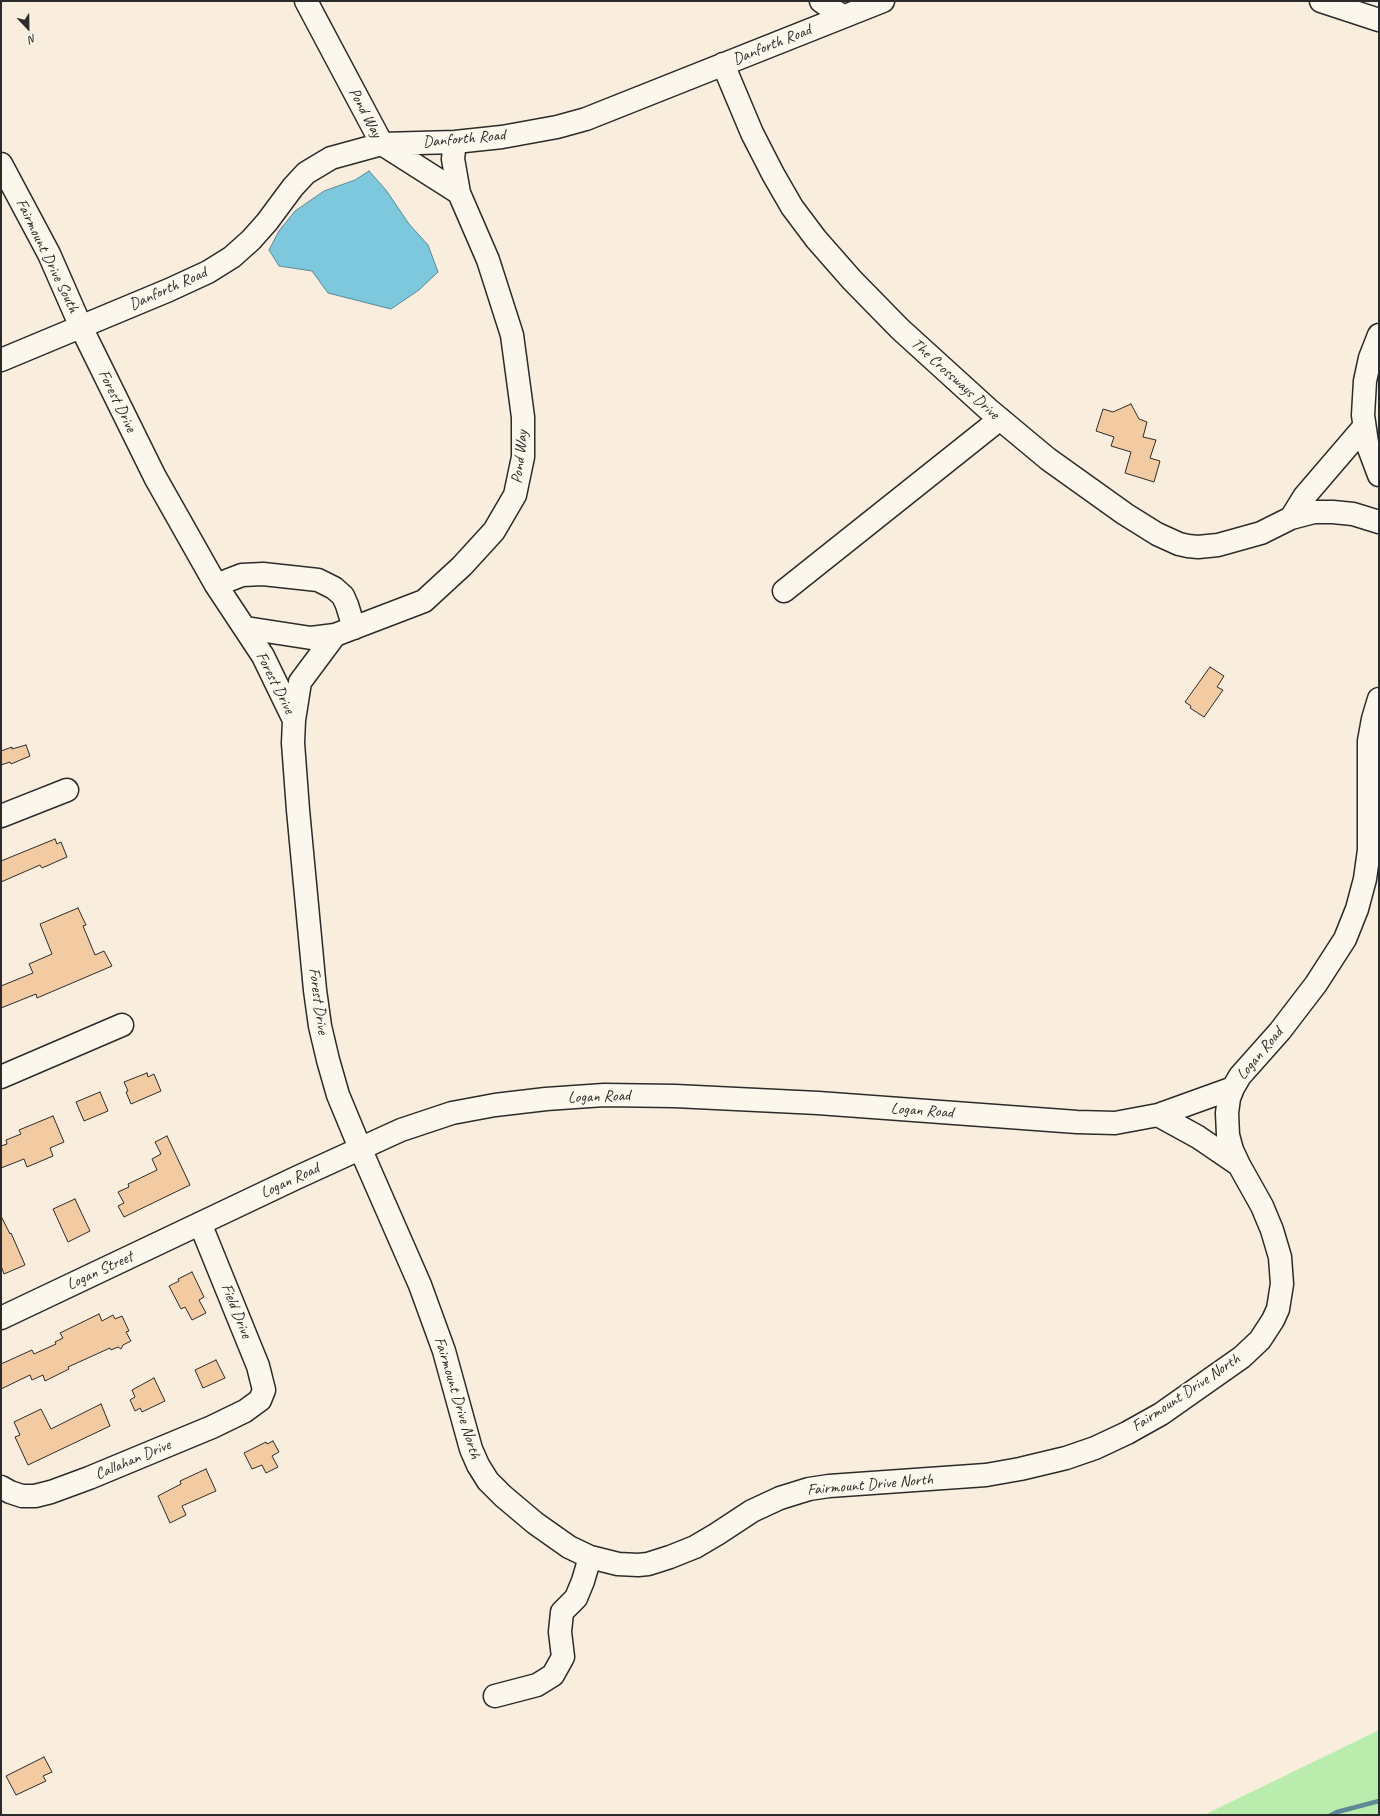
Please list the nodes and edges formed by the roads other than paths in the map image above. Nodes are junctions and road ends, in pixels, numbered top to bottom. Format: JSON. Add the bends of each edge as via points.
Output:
{"nodes":[{"id":1,"x":306,"y":1,"type":"edge"},
{"id":2,"x":822,"y":1,"type":"edge"},
{"id":3,"x":883,"y":1,"type":"edge"},
{"id":4,"x":1321,"y":1,"type":"edge"},
{"id":5,"x":842,"y":16,"type":"junction"},
{"id":6,"x":1379,"y":20,"type":"edge"},
{"id":7,"x":723,"y":64,"type":"junction"},
{"id":8,"x":455,"y":142,"type":"junction"},
{"id":9,"x":382,"y":144,"type":"junction"},
{"id":10,"x":1,"y":164,"type":"edge"},
{"id":11,"x":459,"y":193,"type":"junction"},
{"id":12,"x":81,"y":327,"type":"junction"},
{"id":13,"x":1379,"y":335,"type":"edge"},
{"id":14,"x":1,"y":360,"type":"edge"},
{"id":15,"x":1000,"y":419,"type":"junction"},
{"id":16,"x":1364,"y":427,"type":"junction"},
{"id":17,"x":1379,"y":475,"type":"edge"},
{"id":18,"x":1291,"y":518,"type":"junction"},
{"id":19,"x":1379,"y":522,"type":"edge"},
{"id":20,"x":216,"y":585,"type":"junction"},
{"id":21,"x":784,"y":591,"type":"dead end"},
{"id":22,"x":246,"y":628,"type":"junction"},
{"id":23,"x":344,"y":631,"type":"junction"},
{"id":24,"x":1379,"y":699,"type":"edge"},
{"id":25,"x":294,"y":720,"type":"junction"},
{"id":26,"x":67,"y":790,"type":"dead end"},
{"id":27,"x":1,"y":816,"type":"edge"},
{"id":28,"x":122,"y":1025,"type":"dead end"},
{"id":29,"x":1,"y":1077,"type":"edge"},
{"id":30,"x":1233,"y":1088,"type":"junction"},
{"id":31,"x":1158,"y":1115,"type":"junction"},
{"id":32,"x":360,"y":1148,"type":"junction"},
{"id":33,"x":1239,"y":1165,"type":"junction"},
{"id":34,"x":199,"y":1224,"type":"junction"},
{"id":35,"x":1,"y":1318,"type":"edge"},
{"id":36,"x":260,"y":1400,"type":"joint"},
{"id":37,"x":1,"y":1487,"type":"edge"},
{"id":38,"x":590,"y":1557,"type":"junction"},
{"id":39,"x":495,"y":1696,"type":"dead end"}],
"edges":[{"from":1,"to":9,"type":"street","name":"Pond Way"},
{"from":2,"to":5,"type":"street"},
{"from":3,"to":5,"type":"street","name":"Danforth Road"},
{"from":4,"to":6,"type":"street"},
{"from":5,"to":7,"type":"street","name":"Danforth Road"},
{"from":7,"to":8,"type":"street","name":"Danforth Road","via":[[586,119],[502,137]]},
{"from":7,"to":15,"type":"street","name":"The Crossways Drive","via":[[752,133],[773,174],[792,207],[816,239],[900,329]]},
{"from":8,"to":9,"type":"street","name":"Danforth Road"},
{"from":8,"to":11,"type":"street","name":"Pond Way","via":[[453,159]]},
{"from":9,"to":11,"type":"street","name":"Pond Way"},
{"from":9,"to":12,"type":"street","name":"Danforth Road","via":[[331,158],[306,173],[251,240],[232,257],[208,272]]},
{"from":10,"to":12,"type":"street","name":"Fairmount Drive South","via":[[49,254]]},
{"from":11,"to":23,"type":"street","name":"Pond Way","via":[[488,260],[512,335],[523,417],[523,457],[515,496],[494,531],[462,566],[424,600]]},
{"from":12,"to":14,"type":"street","name":"Danforth Road"},
{"from":12,"to":20,"type":"street","name":"Forest Drive","via":[[154,477]]},
{"from":13,"to":16,"type":"street","via":[[1365,381]]},
{"from":15,"to":18,"type":"street","name":"The Crossways Drive","via":[[1076,480],[1157,534],[1179,544],[1198,547],[1226,544],[1261,533]]},
{"from":15,"to":21,"type":"street"},
{"from":16,"to":17,"type":"street"},
{"from":16,"to":18,"type":"street","via":[[1304,497]]},
{"from":18,"to":19,"type":"street","name":"The Crossways Drive","via":[[1314,512],[1333,512],[1353,514]]},
{"from":20,"to":22,"type":"street","name":"Forest Drive"},
{"from":20,"to":23,"type":"street","via":[[242,575],[263,574],[318,580],[343,596],[347,605]]},
{"from":22,"to":23,"type":"street","name":"Pond Way","via":[[311,638]]},
{"from":22,"to":25,"type":"street","name":"Forest Drive","via":[[263,656]]},
{"from":23,"to":25,"type":"street","via":[[300,682]]},
{"from":24,"to":30,"type":"street","name":"Logan Road","via":[[1370,741],[1369,850],[1357,909],[1342,944],[1316,984],[1280,1031],[1240,1076]]},
{"from":25,"to":32,"type":"street","name":"Forest Drive","via":[[293,743],[298,810],[320,1026],[338,1094]]},
{"from":26,"to":27,"type":"street"},
{"from":28,"to":29,"type":"street"},
{"from":30,"to":31,"type":"street","name":"Logan Road"},
{"from":30,"to":33,"type":"street","via":[[1226,1113],[1228,1135]]},
{"from":31,"to":32,"type":"street","name":"Logan Road","via":[[1115,1123],[1077,1122],[818,1103],[604,1095],[546,1098],[452,1113],[401,1130]]},
{"from":31,"to":33,"type":"street","name":"Fairmount Drive North","via":[[1198,1137]]},
{"from":32,"to":34,"type":"street","name":"Logan Road"},
{"from":32,"to":38,"type":"street","name":"Fairmount Drive North","via":[[420,1285],[444,1351],[471,1449],[478,1465],[488,1481],[535,1523],[569,1547]]},
{"from":33,"to":38,"type":"street","name":"Fairmount Drive North","via":[[1262,1206],[1280,1257],[1282,1284],[1278,1309],[1263,1336],[1242,1357],[1161,1414],[1095,1448],[1020,1469],[986,1475],[809,1489],[780,1498],[752,1511],[695,1547],[648,1564],[618,1564]]},
{"from":34,"to":35,"type":"street","name":"Logan Street"},
{"from":34,"to":36,"type":"street","name":"Field Drive","via":[[258,1366],[264,1390]]},
{"from":36,"to":37,"type":"street","name":"Callahan Drive","via":[[245,1411],[212,1426],[51,1492],[22,1496]]},
{"from":38,"to":39,"type":"street","via":[[576,1598],[562,1612],[560,1632],[563,1657],[553,1675],[537,1685]]}]}
